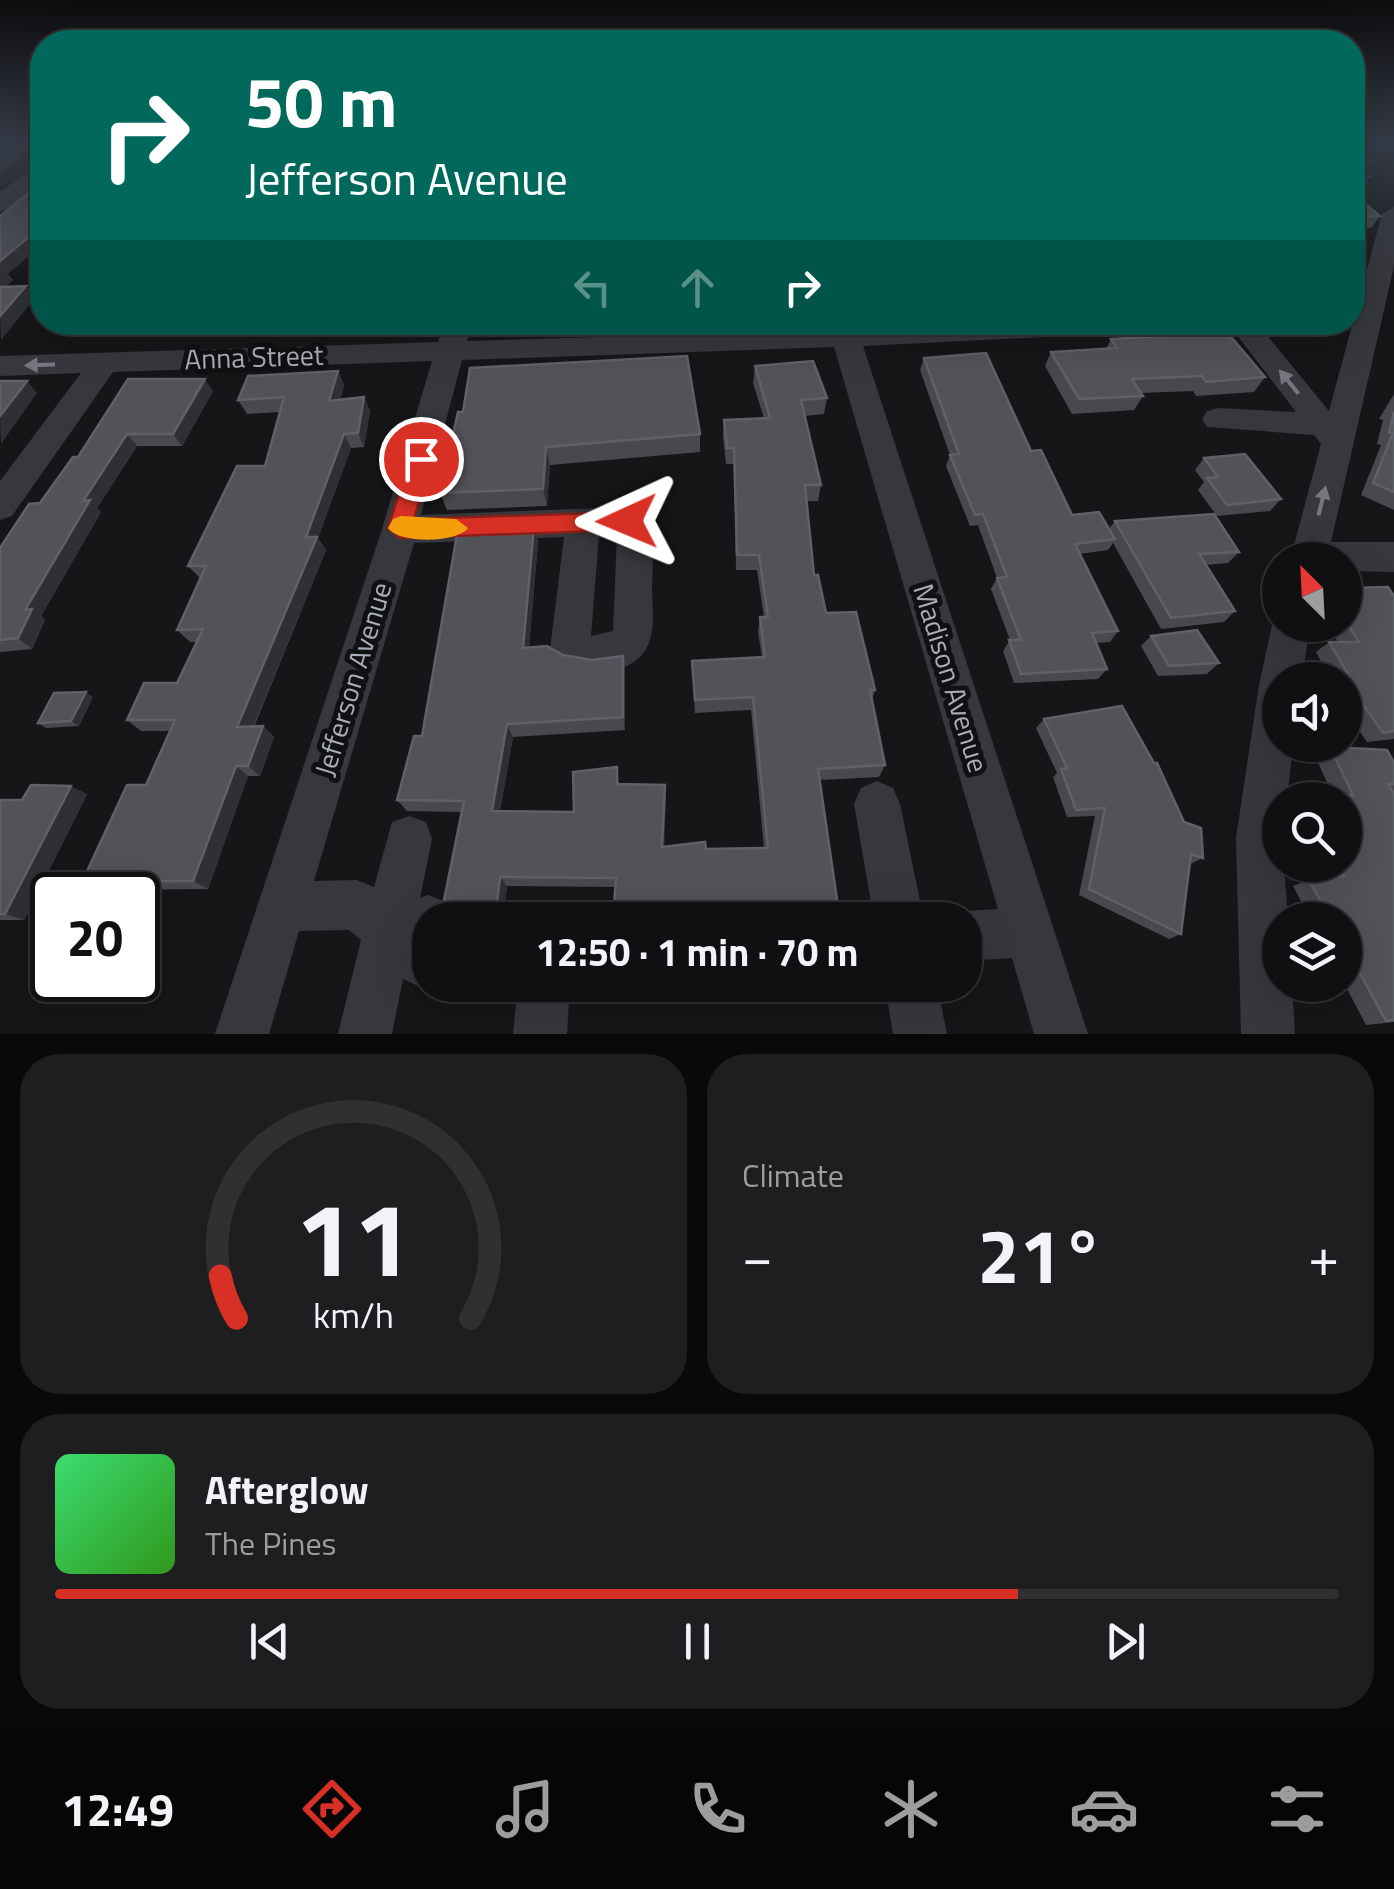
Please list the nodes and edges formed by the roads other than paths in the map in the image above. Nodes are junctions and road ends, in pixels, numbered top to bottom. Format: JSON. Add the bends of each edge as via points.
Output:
{"nodes":[{"id":1,"x":1394,"y":214,"type":"edge"},
{"id":2,"x":1372,"y":315,"type":"edge"},
{"id":3,"x":520,"y":335,"type":"edge"},
{"id":4,"x":845,"y":335,"type":"edge"},
{"id":5,"x":1251,"y":335,"type":"edge"},
{"id":6,"x":1365,"y":335,"type":"edge"},
{"id":7,"x":455,"y":336,"type":"edge"},
{"id":8,"x":105,"y":362,"type":"junction"},
{"id":9,"x":0,"y":366,"type":"edge"},
{"id":10,"x":1218,"y":419,"type":"dead end"},
{"id":11,"x":1330,"y":433,"type":"junction"},
{"id":12,"x":0,"y":507,"type":"edge"},
{"id":13,"x":584,"y":522,"type":"dead end"},
{"id":14,"x":400,"y":528,"type":"junction"},
{"id":15,"x":1311,"y":542,"type":"edge"},
{"id":16,"x":1362,"y":557,"type":"edge"},
{"id":17,"x":1394,"y":557,"type":"edge"},
{"id":18,"x":1269,"y":762,"type":"edge"},
{"id":19,"x":878,"y":804,"type":"dead end"},
{"id":20,"x":410,"y":839,"type":"dead end"},
{"id":21,"x":896,"y":902,"type":"edge"},
{"id":22,"x":283,"y":907,"type":"junction"},
{"id":23,"x":1030,"y":932,"type":"junction"},
{"id":24,"x":982,"y":935,"type":"edge"},
{"id":25,"x":408,"y":936,"type":"edge"},
{"id":26,"x":543,"y":1002,"type":"edge"},
{"id":27,"x":914,"y":1002,"type":"edge"},
{"id":28,"x":242,"y":1034,"type":"edge"},
{"id":29,"x":366,"y":1034,"type":"edge"},
{"id":30,"x":540,"y":1034,"type":"edge"},
{"id":31,"x":920,"y":1034,"type":"edge"},
{"id":32,"x":1061,"y":1034,"type":"edge"},
{"id":33,"x":1268,"y":1034,"type":"edge"}],
"edges":[{"from":1,"to":2,"type":"street"},
{"from":3,"to":7,"type":"street","name":"Anna Street"},
{"from":4,"to":23,"type":"street","name":"Madison Avenue"},
{"from":11,"to":5,"type":"street","one_way":true},
{"from":6,"to":11,"type":"street"},
{"from":7,"to":8,"type":"street","name":"Anna Street"},
{"from":7,"to":14,"type":"street","name":"Jefferson Avenue"},
{"from":8,"to":9,"type":"street","name":"Anna Street","one_way":true},
{"from":8,"to":12,"type":"street"},
{"from":10,"to":11,"type":"street"},
{"from":15,"to":11,"type":"street","one_way":true},
{"from":13,"to":14,"type":"street"},
{"from":14,"to":22,"type":"street","name":"Jefferson Avenue"},
{"from":16,"to":17,"type":"street"},
{"from":18,"to":33,"type":"street","via":[[1258,838]]},
{"from":19,"to":21,"type":"street"},
{"from":20,"to":25,"type":"street"},
{"from":22,"to":25,"type":"street","via":[[357,906]]},
{"from":22,"to":28,"type":"street","name":"Jefferson Avenue"},
{"from":23,"to":24,"type":"street"},
{"from":23,"to":32,"type":"street","name":"Madison Avenue"},
{"from":25,"to":29,"type":"street"},
{"from":26,"to":30,"type":"street"},
{"from":27,"to":31,"type":"street"}]}
